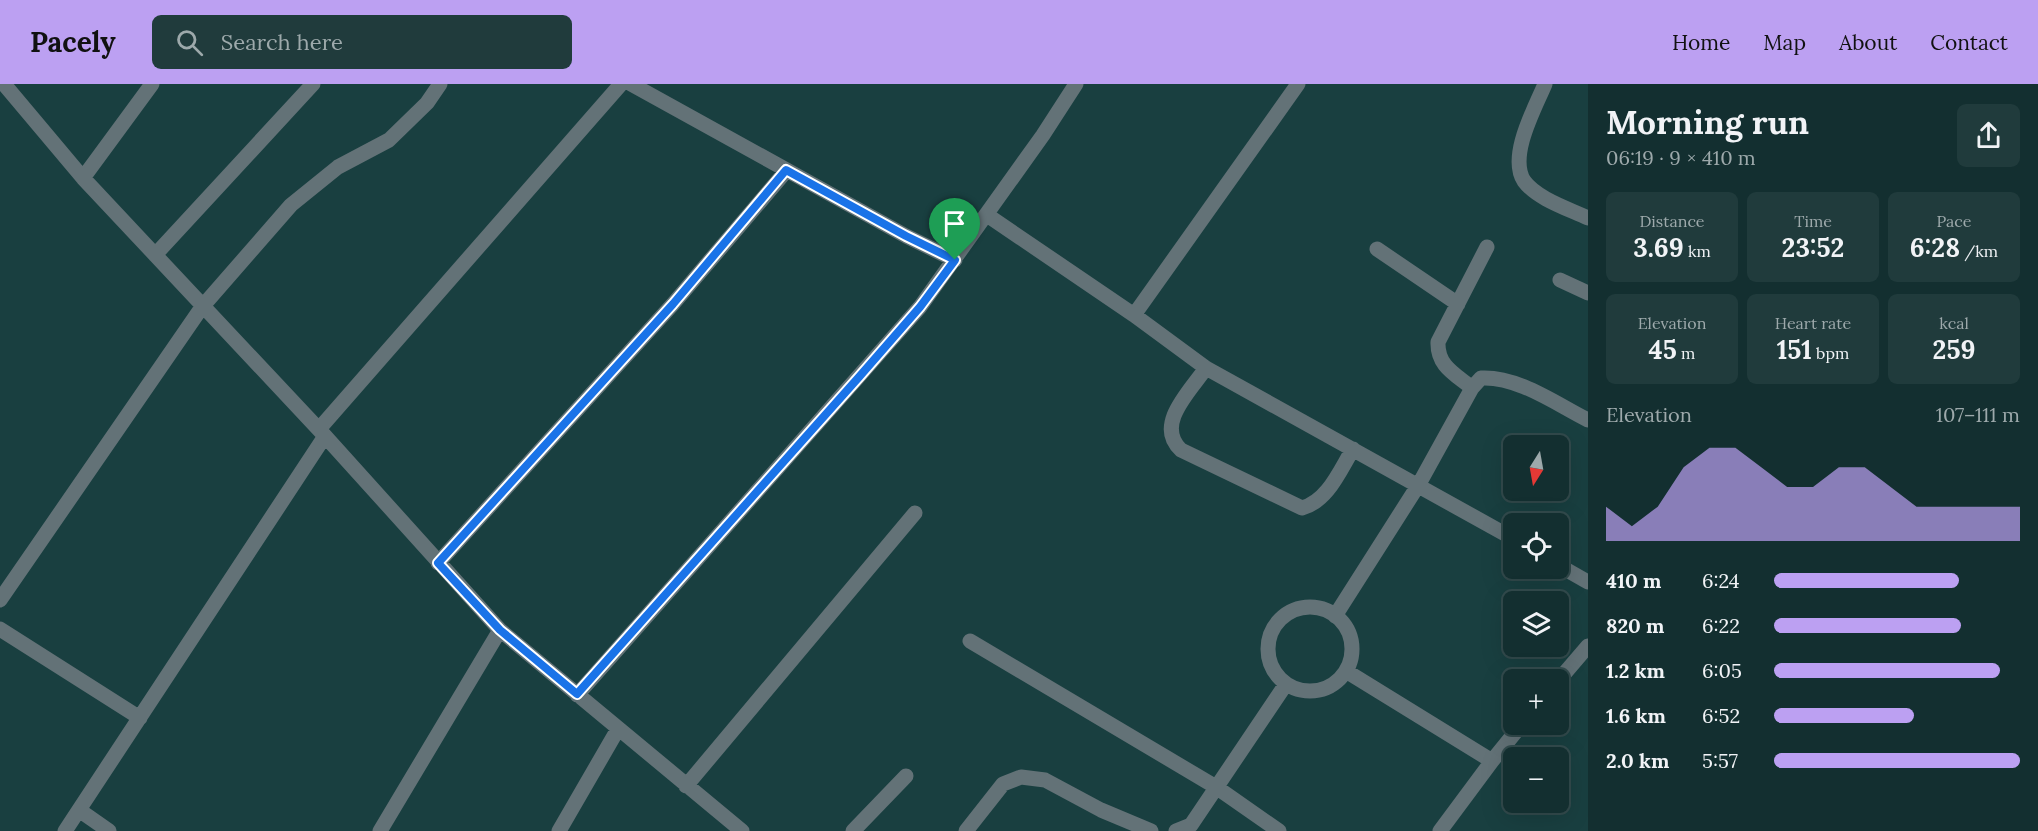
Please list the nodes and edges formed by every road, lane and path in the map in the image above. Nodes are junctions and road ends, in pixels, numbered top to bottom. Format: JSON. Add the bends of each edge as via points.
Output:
{"nodes":[{"id":1,"x":4,"y":84,"type":"edge"},
{"id":2,"x":152,"y":84,"type":"edge"},
{"id":3,"x":440,"y":84,"type":"edge"},
{"id":4,"x":621,"y":84,"type":"edge"},
{"id":5,"x":631,"y":84,"type":"edge"},
{"id":6,"x":1076,"y":84,"type":"edge"},
{"id":7,"x":1298,"y":84,"type":"edge"},
{"id":8,"x":1545,"y":84,"type":"edge"},
{"id":9,"x":306,"y":86,"type":"edge"},
{"id":10,"x":786,"y":170,"type":"junction"},
{"id":11,"x":83,"y":178,"type":"junction"},
{"id":12,"x":987,"y":215,"type":"junction"},
{"id":13,"x":1588,"y":218,"type":"edge"},
{"id":14,"x":1487,"y":248,"type":"dead end"},
{"id":15,"x":1377,"y":249,"type":"dead end"},
{"id":16,"x":155,"y":255,"type":"junction"},
{"id":17,"x":955,"y":260,"type":"junction"},
{"id":18,"x":1560,"y":280,"type":"dead end"},
{"id":19,"x":1588,"y":293,"type":"edge"},
{"id":20,"x":1458,"y":304,"type":"junction"},
{"id":21,"x":202,"y":307,"type":"junction"},
{"id":22,"x":1134,"y":315,"type":"junction"},
{"id":23,"x":1206,"y":368,"type":"junction"},
{"id":24,"x":1472,"y":388,"type":"junction"},
{"id":25,"x":1588,"y":420,"type":"edge"},
{"id":26,"x":322,"y":433,"type":"junction"},
{"id":27,"x":1353,"y":449,"type":"junction"},
{"id":28,"x":1419,"y":484,"type":"junction"},
{"id":29,"x":915,"y":513,"type":"dead end"},
{"id":30,"x":1503,"y":533,"type":"edge"},
{"id":31,"x":438,"y":563,"type":"junction"},
{"id":32,"x":1569,"y":571,"type":"edge"},
{"id":33,"x":1588,"y":582,"type":"edge"},
{"id":34,"x":0,"y":600,"type":"edge"},
{"id":35,"x":1335,"y":616,"type":"junction"},
{"id":36,"x":0,"y":630,"type":"edge"},
{"id":37,"x":500,"y":630,"type":"junction"},
{"id":38,"x":970,"y":641,"type":"dead end"},
{"id":39,"x":1588,"y":646,"type":"edge"},
{"id":40,"x":1568,"y":669,"type":"edge"},
{"id":41,"x":1346,"y":671,"type":"junction"},
{"id":42,"x":1286,"y":684,"type":"junction"},
{"id":43,"x":577,"y":694,"type":"junction"},
{"id":44,"x":140,"y":718,"type":"junction"},
{"id":45,"x":618,"y":729,"type":"junction"},
{"id":46,"x":1513,"y":735,"type":"edge"},
{"id":47,"x":1492,"y":761,"type":"junction"},
{"id":48,"x":906,"y":776,"type":"dead end"},
{"id":49,"x":686,"y":786,"type":"junction"},
{"id":50,"x":1216,"y":787,"type":"junction"},
{"id":51,"x":79,"y":810,"type":"junction"},
{"id":52,"x":65,"y":831,"type":"edge"},
{"id":53,"x":109,"y":831,"type":"edge"},
{"id":54,"x":380,"y":831,"type":"edge"},
{"id":55,"x":559,"y":831,"type":"edge"},
{"id":56,"x":742,"y":831,"type":"edge"},
{"id":57,"x":853,"y":831,"type":"edge"},
{"id":58,"x":966,"y":831,"type":"edge"},
{"id":59,"x":1151,"y":831,"type":"edge"},
{"id":60,"x":1176,"y":831,"type":"edge"},
{"id":61,"x":1279,"y":831,"type":"edge"},
{"id":62,"x":1440,"y":831,"type":"edge"}],
"edges":[{"from":1,"to":11,"type":"street"},
{"from":2,"to":11,"type":"street"},
{"from":3,"to":21,"type":"street","via":[[427,103],[389,140],[338,167],[291,205]]},
{"from":4,"to":26,"type":"street"},
{"from":5,"to":10,"type":"street"},
{"from":6,"to":12,"type":"street"},
{"from":7,"to":22,"type":"street"},
{"from":8,"to":13,"type":"street","via":[[1523,137],[1519,156],[1523,180],[1538,193]]},
{"from":9,"to":16,"type":"street"},
{"from":10,"to":17,"type":"street"},
{"from":10,"to":31,"type":"street","via":[[673,304]]},
{"from":11,"to":16,"type":"street"},
{"from":12,"to":17,"type":"street"},
{"from":12,"to":22,"type":"street"},
{"from":14,"to":20,"type":"street"},
{"from":15,"to":20,"type":"street"},
{"from":16,"to":21,"type":"street"},
{"from":17,"to":43,"type":"street","via":[[920,307]]},
{"from":18,"to":19,"type":"street"},
{"from":20,"to":24,"type":"street","via":[[1438,342],[1438,355],[1441,363]]},
{"from":21,"to":26,"type":"street"},
{"from":21,"to":34,"type":"street"},
{"from":22,"to":23,"type":"street"},
{"from":23,"to":27,"type":"street"},
{"from":23,"to":27,"type":"street","via":[[1175,412],[1170,430],[1173,442],[1181,450],[1302,508],[1313,505],[1326,492]]},
{"from":24,"to":25,"type":"street","via":[[1481,378],[1494,377]]},
{"from":24,"to":28,"type":"street"},
{"from":26,"to":31,"type":"street"},
{"from":26,"to":44,"type":"street"},
{"from":27,"to":28,"type":"street"},
{"from":28,"to":30,"type":"street"},
{"from":28,"to":35,"type":"street"},
{"from":29,"to":49,"type":"street"},
{"from":31,"to":37,"type":"street"},
{"from":32,"to":33,"type":"street"},
{"from":35,"to":41,"type":"street","via":[[1352,641]]},
{"from":35,"to":42,"type":"street","via":[[1323,610],[1297,610],[1276,625],[1270,637],[1270,663]]},
{"from":36,"to":44,"type":"street"},
{"from":37,"to":43,"type":"street"},
{"from":37,"to":54,"type":"street"},
{"from":38,"to":50,"type":"street"},
{"from":39,"to":40,"type":"street"},
{"from":41,"to":42,"type":"street","via":[[1326,688],[1298,690]]},
{"from":41,"to":47,"type":"street"},
{"from":42,"to":50,"type":"street"},
{"from":43,"to":45,"type":"street"},
{"from":44,"to":51,"type":"street"},
{"from":45,"to":49,"type":"street"},
{"from":45,"to":55,"type":"street"},
{"from":46,"to":47,"type":"street"},
{"from":47,"to":62,"type":"street"},
{"from":48,"to":57,"type":"street"},
{"from":49,"to":56,"type":"street"},
{"from":50,"to":60,"type":"street","via":[[1191,825]]},
{"from":50,"to":61,"type":"street"},
{"from":51,"to":52,"type":"street"},
{"from":51,"to":53,"type":"street"},
{"from":58,"to":59,"type":"street","via":[[1004,784],[1021,777],[1045,780]]}]}
